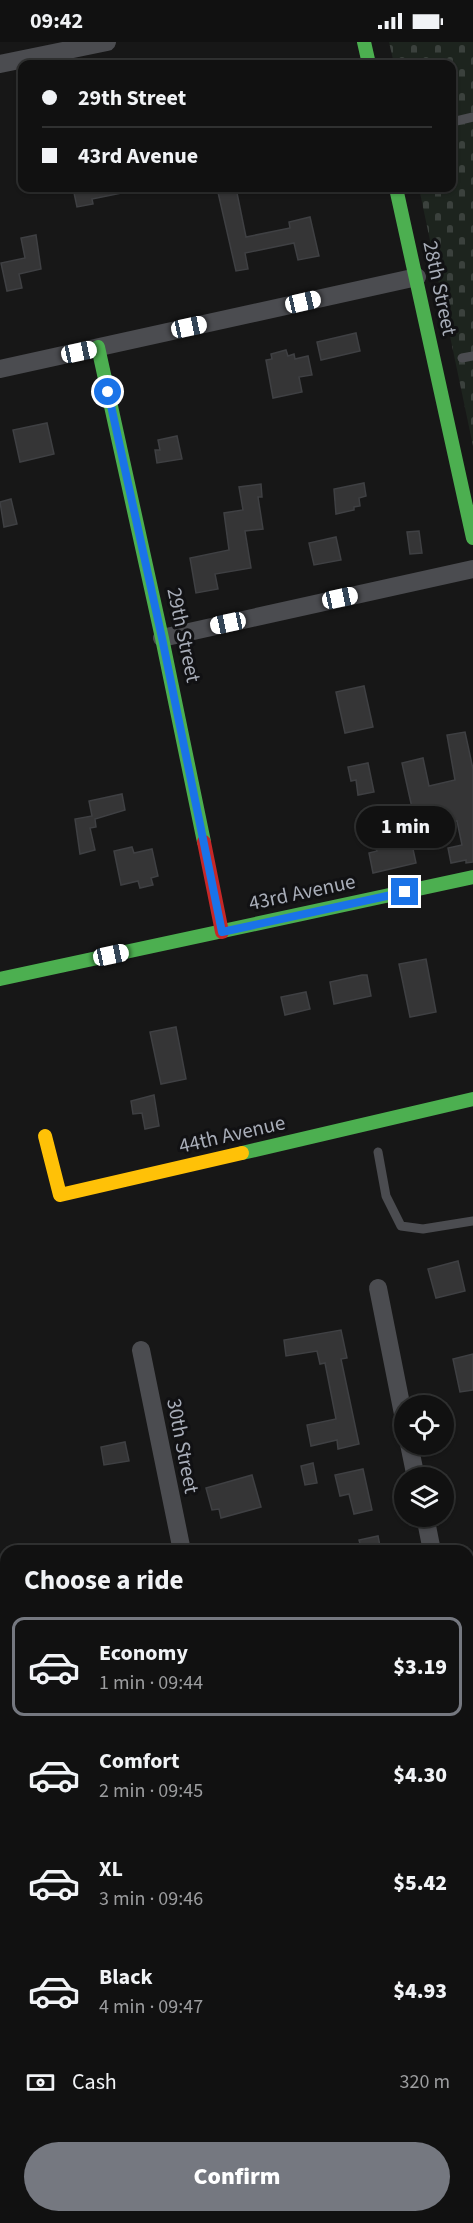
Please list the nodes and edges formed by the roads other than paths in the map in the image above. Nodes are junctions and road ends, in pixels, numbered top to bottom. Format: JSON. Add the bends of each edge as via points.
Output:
{"nodes":[{"id":1,"x":107,"y":42,"type":"edge"},
{"id":2,"x":364,"y":42,"type":"edge"},
{"id":3,"x":18,"y":60,"type":"edge"},
{"id":4,"x":19,"y":60,"type":"edge"},
{"id":5,"x":368,"y":60,"type":"edge"},
{"id":6,"x":0,"y":64,"type":"edge"},
{"id":7,"x":473,"y":117,"type":"edge"},
{"id":8,"x":456,"y":121,"type":"edge"},
{"id":9,"x":397,"y":192,"type":"edge"},
{"id":10,"x":417,"y":277,"type":"junction"},
{"id":11,"x":98,"y":347,"type":"junction"},
{"id":12,"x":473,"y":356,"type":"edge"},
{"id":13,"x":462,"y":358,"type":"dead end"},
{"id":14,"x":0,"y":369,"type":"edge"},
{"id":15,"x":473,"y":538,"type":"edge"},
{"id":16,"x":473,"y":569,"type":"edge"},
{"id":17,"x":162,"y":638,"type":"junction"},
{"id":18,"x":473,"y":877,"type":"edge"},
{"id":19,"x":222,"y":932,"type":"junction"},
{"id":20,"x":0,"y":979,"type":"edge"},
{"id":21,"x":473,"y":1099,"type":"edge"},
{"id":22,"x":45,"y":1136,"type":"dead end"},
{"id":23,"x":378,"y":1152,"type":"dead end"},
{"id":24,"x":473,"y":1221,"type":"edge"},
{"id":25,"x":378,"y":1288,"type":"dead end"},
{"id":26,"x":141,"y":1350,"type":"dead end"},
{"id":27,"x":399,"y":1395,"type":"edge"},
{"id":28,"x":427,"y":1527,"type":"edge"},
{"id":29,"x":181,"y":1545,"type":"edge"},
{"id":30,"x":431,"y":1545,"type":"edge"}],
"edges":[{"from":1,"to":4,"type":"street"},
{"from":2,"to":5,"type":"street"},
{"from":3,"to":6,"type":"street"},
{"from":7,"to":8,"type":"lane"},
{"from":9,"to":10,"type":"street","name":"28th Street"},
{"from":10,"to":11,"type":"street"},
{"from":10,"to":15,"type":"street","name":"28th Street"},
{"from":11,"to":14,"type":"street"},
{"from":11,"to":17,"type":"street","name":"29th Street"},
{"from":12,"to":13,"type":"lane"},
{"from":16,"to":17,"type":"street"},
{"from":17,"to":19,"type":"street","name":"29th Street"},
{"from":18,"to":19,"type":"street","name":"43rd Avenue"},
{"from":19,"to":20,"type":"street","name":"43rd Avenue"},
{"from":21,"to":22,"type":"street","name":"44th Avenue","via":[[60,1195]]},
{"from":23,"to":24,"type":"lane","via":[[386,1196],[401,1226],[423,1229]]},
{"from":25,"to":27,"type":"street"},
{"from":26,"to":29,"type":"street","name":"30th Street"},
{"from":28,"to":30,"type":"street"}]}
